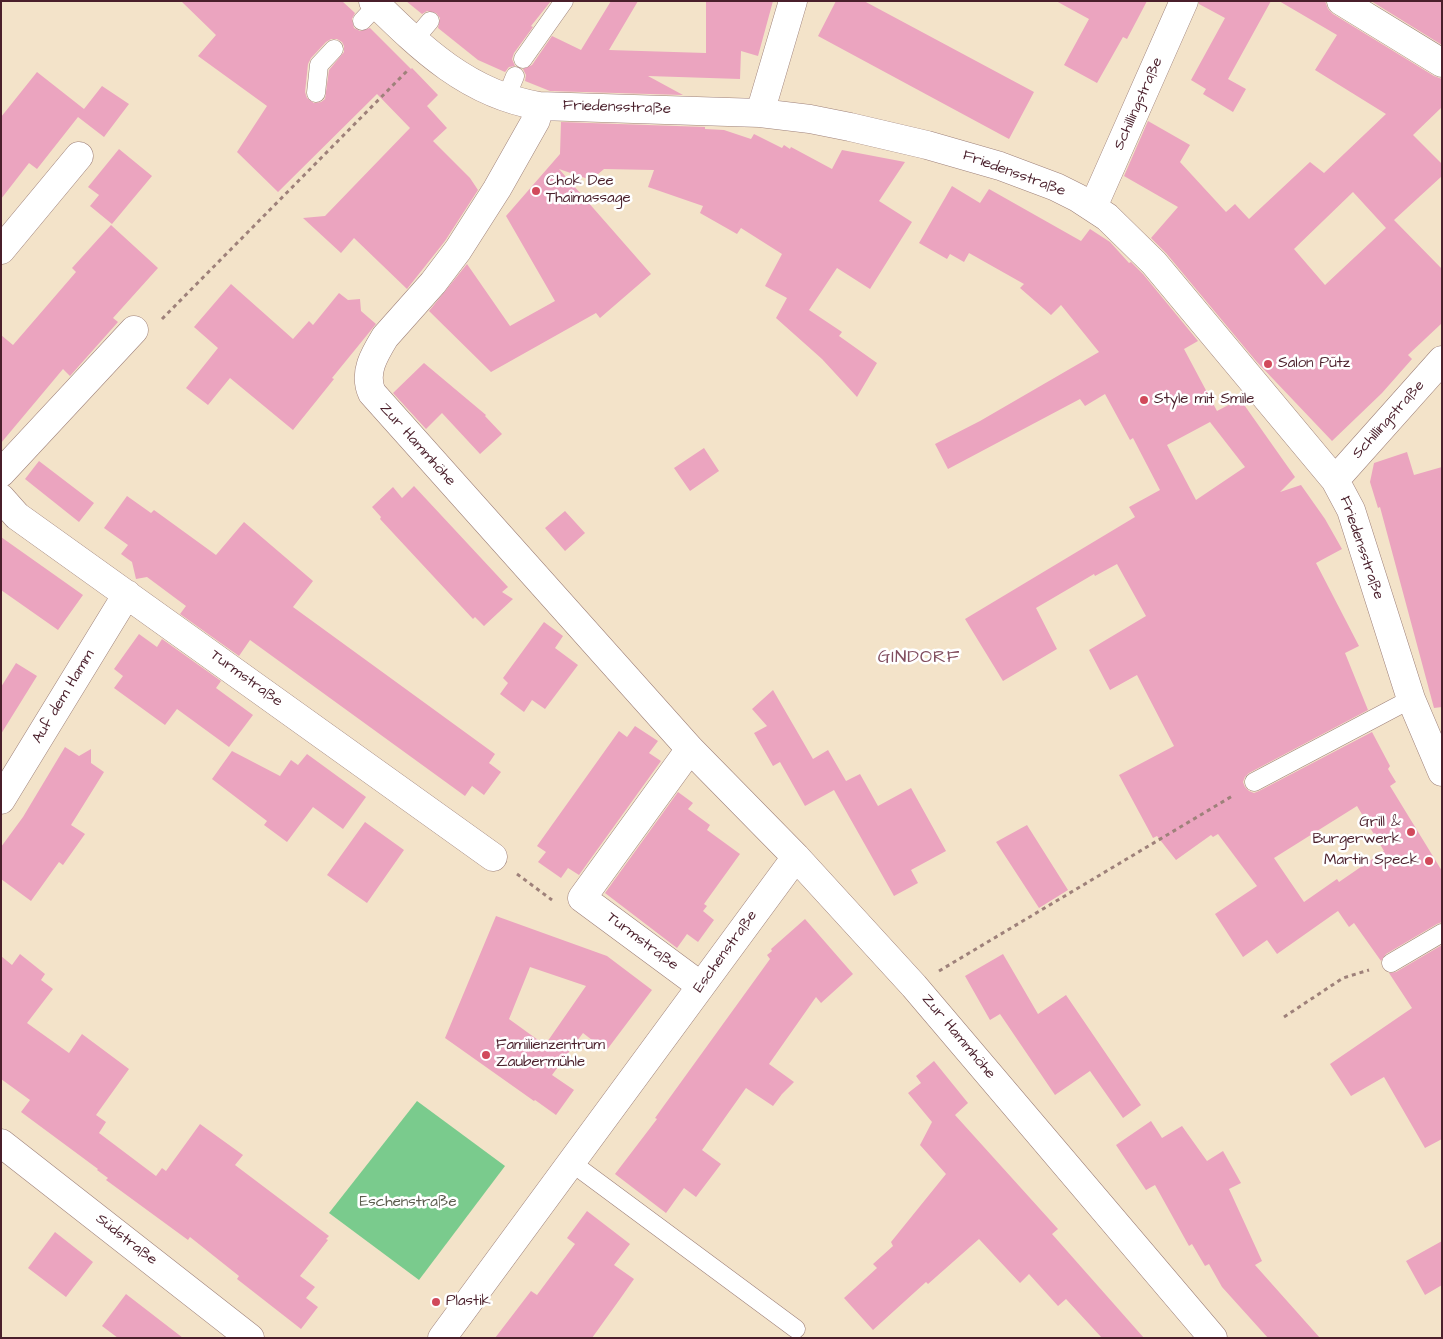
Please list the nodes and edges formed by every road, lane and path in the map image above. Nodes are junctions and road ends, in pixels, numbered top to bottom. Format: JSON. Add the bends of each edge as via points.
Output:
{"nodes":[{"id":1,"x":564,"y":1,"type":"edge"},
{"id":2,"x":793,"y":1,"type":"edge"},
{"id":3,"x":1184,"y":1,"type":"edge"},
{"id":4,"x":1342,"y":1,"type":"edge"},
{"id":5,"x":370,"y":9,"type":"edge"},
{"id":6,"x":423,"y":37,"type":"junction"},
{"id":7,"x":334,"y":49,"type":"dead end"},
{"id":8,"x":523,"y":59,"type":"dead end"},
{"id":9,"x":1442,"y":63,"type":"edge"},
{"id":10,"x":316,"y":93,"type":"dead end"},
{"id":11,"x":539,"y":106,"type":"junction"},
{"id":12,"x":760,"y":113,"type":"junction"},
{"id":13,"x":79,"y":156,"type":"dead end"},
{"id":14,"x":1094,"y":207,"type":"junction"},
{"id":15,"x":1,"y":250,"type":"edge"},
{"id":16,"x":134,"y":330,"type":"joint"},
{"id":17,"x":1442,"y":360,"type":"edge"},
{"id":18,"x":1,"y":473,"type":"edge"},
{"id":19,"x":1335,"y":480,"type":"junction"},
{"id":20,"x":1,"y":498,"type":"edge"},
{"id":21,"x":128,"y":594,"type":"junction"},
{"id":22,"x":1411,"y":699,"type":"junction"},
{"id":23,"x":690,"y":750,"type":"junction"},
{"id":24,"x":1442,"y":772,"type":"edge"},
{"id":25,"x":1254,"y":782,"type":"joint"},
{"id":26,"x":1,"y":800,"type":"edge"},
{"id":27,"x":493,"y":857,"type":"dead end"},
{"id":28,"x":796,"y":857,"type":"junction"},
{"id":29,"x":1442,"y":933,"type":"edge"},
{"id":30,"x":1392,"y":963,"type":"joint"},
{"id":31,"x":701,"y":986,"type":"junction"},
{"id":32,"x":914,"y":986,"type":"junction"},
{"id":33,"x":1284,"y":1017,"type":"dead end"},
{"id":34,"x":1,"y":1143,"type":"edge"},
{"id":35,"x":572,"y":1163,"type":"junction"},
{"id":36,"x":796,"y":1329,"type":"dead end"},
{"id":37,"x":250,"y":1338,"type":"edge"},
{"id":38,"x":442,"y":1338,"type":"edge"},
{"id":39,"x":1213,"y":1338,"type":"edge"}],
"edges":[{"from":1,"to":8,"type":"lane"},
{"from":2,"to":12,"type":"street"},
{"from":3,"to":14,"type":"street","name":"Schillingstraße"},
{"from":4,"to":9,"type":"street"},
{"from":5,"to":6,"type":"street","name":"Friedensstraße"},
{"from":6,"to":11,"type":"street","name":"Friedensstraße","via":[[443,65],[461,76],[480,87],[510,87]]},
{"from":6,"to":16,"type":"path","via":[[150,331]]},
{"from":7,"to":10,"type":"lane","via":[[318,65]]},
{"from":11,"to":12,"type":"street","name":"Friedensstraße"},
{"from":11,"to":23,"type":"street","name":"Zur Hammhöhe","via":[[536,120],[466,238],[433,283],[385,337],[370,367],[368,386],[377,401]]},
{"from":12,"to":14,"type":"street","name":"Friedensstraße","via":[[842,125],[927,145],[1032,177]]},
{"from":13,"to":15,"type":"street"},
{"from":14,"to":19,"type":"street","name":"Friedensstraße","via":[[1154,263]]},
{"from":16,"to":18,"type":"street"},
{"from":17,"to":19,"type":"street","name":"Schillingstraße"},
{"from":19,"to":22,"type":"street","name":"Friedensstraße","via":[[1350,510]]},
{"from":20,"to":21,"type":"street","name":"Turmstraße","via":[[17,516]]},
{"from":21,"to":26,"type":"street","name":"Auf dem Hamm"},
{"from":21,"to":27,"type":"street","name":"Turmstraße"},
{"from":22,"to":24,"type":"street","name":"Friedensstraße"},
{"from":22,"to":25,"type":"lane"},
{"from":23,"to":28,"type":"street","name":"Zur Hammhöhe"},
{"from":23,"to":31,"type":"street","name":"Turmstraße","via":[[582,898]]},
{"from":25,"to":32,"type":"path"},
{"from":28,"to":31,"type":"street","name":"Eschenstraße"},
{"from":28,"to":32,"type":"street","name":"Zur Hammhöhe"},
{"from":29,"to":30,"type":"lane"},
{"from":30,"to":33,"type":"path","via":[[1343,978]]},
{"from":31,"to":35,"type":"street","name":"Eschenstraße"},
{"from":32,"to":39,"type":"street","name":"Zur Hammhöhe"},
{"from":34,"to":37,"type":"street","name":"Südstraße"},
{"from":35,"to":36,"type":"lane"},
{"from":35,"to":38,"type":"street","name":"Eschenstraße"}]}
